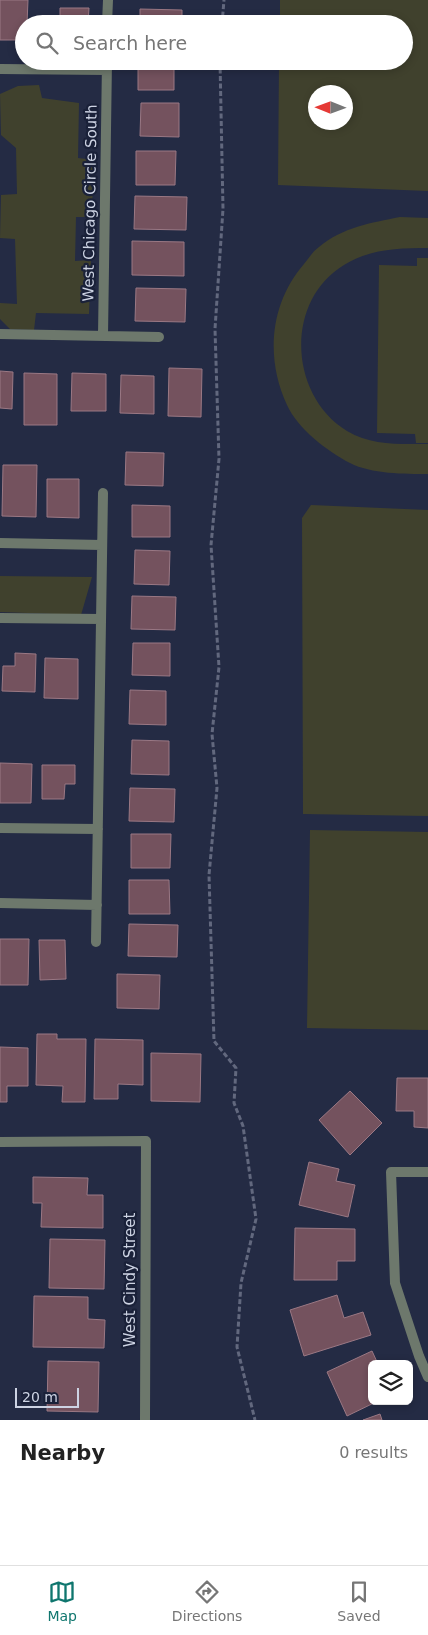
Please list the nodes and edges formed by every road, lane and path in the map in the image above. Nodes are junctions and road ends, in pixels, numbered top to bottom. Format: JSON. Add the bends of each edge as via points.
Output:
{"nodes":[{"id":1,"x":108,"y":0,"type":"edge"},
{"id":2,"x":224,"y":0,"type":"edge"},
{"id":3,"x":107,"y":15,"type":"edge"},
{"id":4,"x":223,"y":15,"type":"edge"},
{"id":5,"x":0,"y":69,"type":"edge"},
{"id":6,"x":15,"y":69,"type":"edge"},
{"id":7,"x":107,"y":70,"type":"edge"},
{"id":8,"x":220,"y":70,"type":"edge"},
{"id":9,"x":0,"y":334,"type":"edge"},
{"id":10,"x":103,"y":336,"type":"junction"},
{"id":11,"x":159,"y":337,"type":"dead end"},
{"id":12,"x":103,"y":493,"type":"dead end"},
{"id":13,"x":0,"y":544,"type":"edge"},
{"id":14,"x":102,"y":544,"type":"junction"},
{"id":15,"x":0,"y":618,"type":"edge"},
{"id":16,"x":101,"y":619,"type":"junction"},
{"id":17,"x":0,"y":828,"type":"edge"},
{"id":18,"x":98,"y":829,"type":"junction"},
{"id":19,"x":0,"y":903,"type":"edge"},
{"id":20,"x":97,"y":905,"type":"junction"},
{"id":21,"x":96,"y":942,"type":"dead end"},
{"id":22,"x":0,"y":1142,"type":"edge"},
{"id":23,"x":428,"y":1172,"type":"edge"},
{"id":24,"x":428,"y":1377,"type":"edge"},
{"id":25,"x":145,"y":1420,"type":"edge"},
{"id":26,"x":255,"y":1420,"type":"edge"}],
"edges":[{"from":1,"to":3,"type":"street"},
{"from":2,"to":4,"type":"path"},
{"from":5,"to":6,"type":"street","name":"West Chicago Circle South"},
{"from":7,"to":10,"type":"street","name":"West Chicago Circle South"},
{"from":8,"to":26,"type":"path","via":[[223,209],[215,329],[219,460],[211,545],[219,667],[212,734],[217,788],[209,875],[214,1041],[236,1068],[234,1103],[243,1126],[256,1219],[242,1283],[237,1346]]},
{"from":9,"to":10,"type":"street"},
{"from":10,"to":11,"type":"street"},
{"from":12,"to":14,"type":"street"},
{"from":13,"to":14,"type":"street"},
{"from":14,"to":16,"type":"street"},
{"from":15,"to":16,"type":"street"},
{"from":16,"to":18,"type":"street"},
{"from":17,"to":18,"type":"street"},
{"from":18,"to":20,"type":"street"},
{"from":19,"to":20,"type":"street"},
{"from":20,"to":21,"type":"street"},
{"from":22,"to":25,"type":"street","name":"West Cindy Street","via":[[146,1141]]},
{"from":23,"to":24,"type":"street","via":[[391,1172],[395,1284]]}]}
